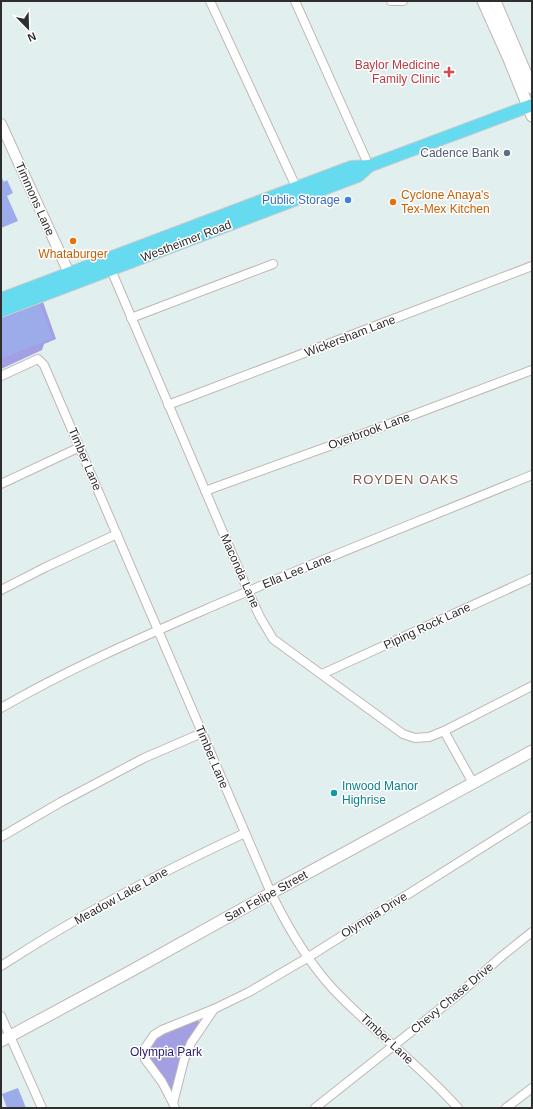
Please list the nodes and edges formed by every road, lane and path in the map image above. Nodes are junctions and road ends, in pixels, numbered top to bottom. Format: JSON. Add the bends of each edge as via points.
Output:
{"nodes":[{"id":1,"x":210,"y":1,"type":"edge"},
{"id":2,"x":295,"y":1,"type":"edge"},
{"id":3,"x":391,"y":1,"type":"edge"},
{"id":4,"x":403,"y":1,"type":"edge"},
{"id":5,"x":483,"y":1,"type":"edge"},
{"id":6,"x":495,"y":1,"type":"edge"},
{"id":7,"x":532,"y":88,"type":"edge"},
{"id":8,"x":531,"y":109,"type":"edge"},
{"id":9,"x":1,"y":124,"type":"edge"},
{"id":10,"x":369,"y":166,"type":"junction"},
{"id":11,"x":299,"y":193,"type":"junction"},
{"id":12,"x":109,"y":264,"type":"junction"},
{"id":13,"x":273,"y":264,"type":"dead end"},
{"id":14,"x":532,"y":266,"type":"edge"},
{"id":15,"x":69,"y":274,"type":"junction"},
{"id":16,"x":53,"y":291,"type":"junction"},
{"id":17,"x":5,"y":304,"type":"edge"},
{"id":18,"x":132,"y":318,"type":"junction"},
{"id":19,"x":532,"y":370,"type":"edge"},
{"id":20,"x":1,"y":376,"type":"edge"},
{"id":21,"x":168,"y":405,"type":"junction"},
{"id":22,"x":80,"y":447,"type":"junction"},
{"id":23,"x":532,"y":475,"type":"edge"},
{"id":24,"x":1,"y":484,"type":"edge"},
{"id":25,"x":205,"y":491,"type":"junction"},
{"id":26,"x":117,"y":534,"type":"junction"},
{"id":27,"x":532,"y":578,"type":"edge"},
{"id":28,"x":1,"y":590,"type":"edge"},
{"id":29,"x":248,"y":591,"type":"junction"},
{"id":30,"x":157,"y":630,"type":"junction"},
{"id":31,"x":322,"y":674,"type":"junction"},
{"id":32,"x":532,"y":686,"type":"edge"},
{"id":33,"x":1,"y":708,"type":"edge"},
{"id":34,"x":444,"y":731,"type":"junction"},
{"id":35,"x":202,"y":733,"type":"junction"},
{"id":36,"x":532,"y":751,"type":"edge"},
{"id":37,"x":473,"y":783,"type":"junction"},
{"id":38,"x":532,"y":816,"type":"edge"},
{"id":39,"x":245,"y":833,"type":"junction"},
{"id":40,"x":1,"y":837,"type":"edge"},
{"id":41,"x":271,"y":893,"type":"junction"},
{"id":42,"x":532,"y":932,"type":"edge"},
{"id":43,"x":307,"y":958,"type":"junction"},
{"id":44,"x":1,"y":966,"type":"edge"},
{"id":45,"x":214,"y":1009,"type":"junction"},
{"id":46,"x":1,"y":1016,"type":"edge"},
{"id":47,"x":6,"y":1038,"type":"edge"},
{"id":48,"x":393,"y":1046,"type":"junction"},
{"id":49,"x":532,"y":1088,"type":"edge"},
{"id":50,"x":174,"y":1106,"type":"edge"},
{"id":51,"x":42,"y":1108,"type":"edge"},
{"id":52,"x":315,"y":1108,"type":"edge"},
{"id":53,"x":458,"y":1108,"type":"edge"},
{"id":54,"x":506,"y":1108,"type":"edge"}],
"edges":[{"from":1,"to":11,"type":"street"},
{"from":2,"to":10,"type":"street"},
{"from":3,"to":4,"type":"street"},
{"from":5,"to":8,"type":"main road"},
{"from":6,"to":7,"type":"main road"},
{"from":8,"to":10,"type":"main road","name":"Westheimer Road"},
{"from":9,"to":15,"type":"street","name":"Timmons Lane"},
{"from":10,"to":11,"type":"main road","name":"Westheimer Road","via":[[358,176]]},
{"from":11,"to":12,"type":"main road","name":"Westheimer Road"},
{"from":12,"to":15,"type":"main road","name":"Westheimer Road"},
{"from":12,"to":16,"type":"main road","name":"Westheimer Road"},
{"from":12,"to":18,"type":"street","name":"Maconda Lane"},
{"from":13,"to":18,"type":"street"},
{"from":14,"to":21,"type":"street","name":"Wickersham Lane"},
{"from":15,"to":16,"type":"main road"},
{"from":15,"to":17,"type":"main road","name":"Westheimer Road"},
{"from":16,"to":17,"type":"main road","name":"Westheimer Road"},
{"from":18,"to":21,"type":"street","name":"Maconda Lane"},
{"from":19,"to":25,"type":"street","name":"Overbrook Lane"},
{"from":20,"to":22,"type":"street","name":"Timber Lane","via":[[38,360],[44,365]]},
{"from":21,"to":25,"type":"street","name":"Maconda Lane"},
{"from":22,"to":24,"type":"street"},
{"from":22,"to":26,"type":"street","name":"Timber Lane"},
{"from":23,"to":29,"type":"street","name":"Ella Lee Lane"},
{"from":25,"to":29,"type":"street","name":"Maconda Lane"},
{"from":26,"to":28,"type":"street"},
{"from":26,"to":30,"type":"street","name":"Timber Lane"},
{"from":27,"to":31,"type":"street","name":"Piping Rock Lane"},
{"from":29,"to":30,"type":"street","name":"Ella Lee Lane"},
{"from":29,"to":31,"type":"street","name":"Maconda Lane","via":[[273,639]]},
{"from":30,"to":33,"type":"street","name":"Ella Lee Lane","via":[[96,658]]},
{"from":30,"to":35,"type":"street","name":"Timber Lane"},
{"from":31,"to":34,"type":"street","name":"Maconda Lane","via":[[403,734],[415,738],[428,737]]},
{"from":32,"to":34,"type":"street"},
{"from":34,"to":37,"type":"street"},
{"from":35,"to":39,"type":"street","name":"Timber Lane"},
{"from":35,"to":40,"type":"street","via":[[144,758]]},
{"from":36,"to":37,"type":"main road","name":"San Felipe Street"},
{"from":37,"to":41,"type":"main road","name":"San Felipe Street"},
{"from":38,"to":43,"type":"street","name":"Olympia Drive"},
{"from":39,"to":41,"type":"street","name":"Timber Lane"},
{"from":39,"to":44,"type":"street","name":"Meadow Lake Lane","via":[[98,907]]},
{"from":41,"to":43,"type":"street","name":"Timber Lane"},
{"from":41,"to":47,"type":"main road","name":"San Felipe Street"},
{"from":42,"to":48,"type":"street","name":"Chevy Chase Drive"},
{"from":43,"to":45,"type":"street","name":"Olympia Drive"},
{"from":43,"to":48,"type":"street","name":"Timber Lane","via":[[334,990]]},
{"from":45,"to":50,"type":"street","name":"Olympia Drive","via":[[191,1043],[184,1060]]},
{"from":45,"to":50,"type":"street","name":"Olympia Drive","via":[[162,1030],[154,1035],[145,1048],[145,1059],[162,1082]]},
{"from":46,"to":47,"type":"street"},
{"from":47,"to":51,"type":"street"},
{"from":48,"to":52,"type":"street","name":"Chevy Chase Drive"},
{"from":48,"to":53,"type":"street","name":"Timber Lane","via":[[438,1086]]},
{"from":49,"to":54,"type":"street"}]}
